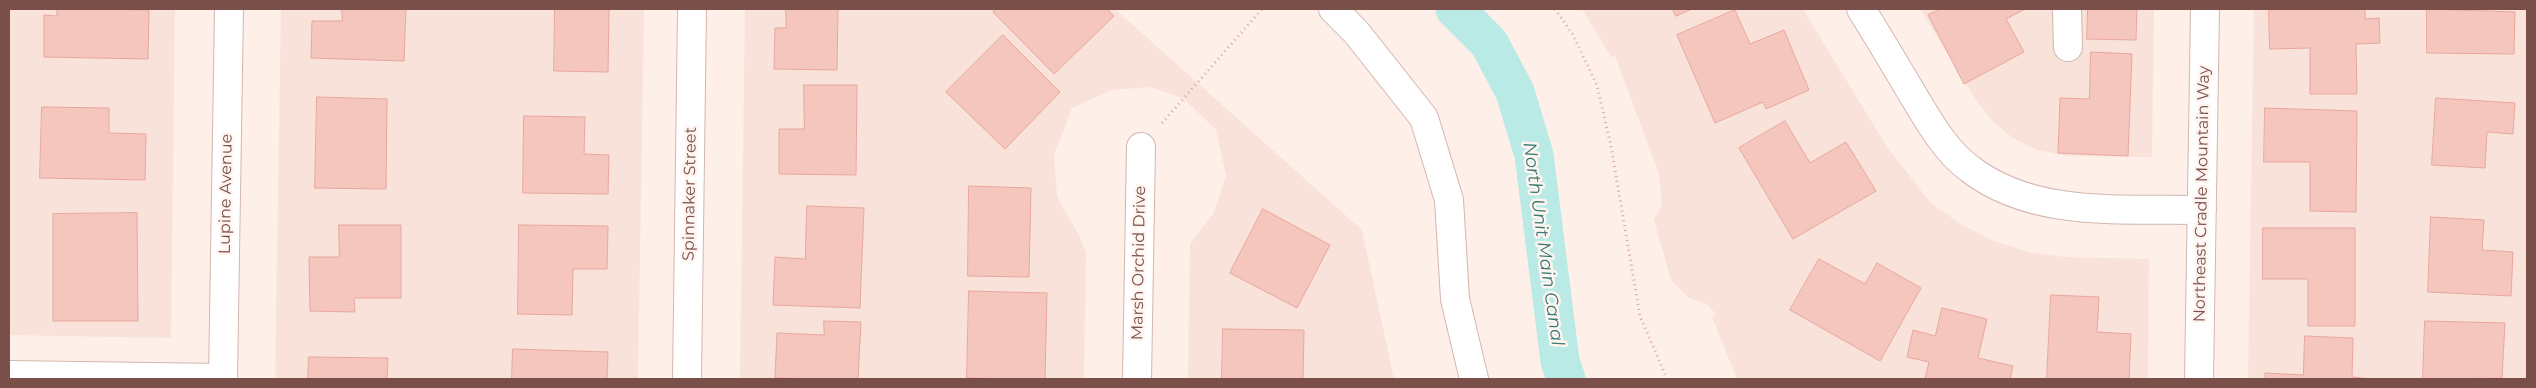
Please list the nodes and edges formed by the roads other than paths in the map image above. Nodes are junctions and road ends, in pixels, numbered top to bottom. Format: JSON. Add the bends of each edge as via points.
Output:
{"nodes":[{"id":1,"x":229,"y":9,"type":"edge"},
{"id":2,"x":692,"y":9,"type":"edge"},
{"id":3,"x":1333,"y":9,"type":"edge"},
{"id":4,"x":1861,"y":9,"type":"edge"},
{"id":5,"x":2067,"y":9,"type":"edge"},
{"id":6,"x":2205,"y":9,"type":"edge"},
{"id":7,"x":2068,"y":47,"type":"dead end"},
{"id":8,"x":1141,"y":147,"type":"dead end"},
{"id":9,"x":2202,"y":210,"type":"junction"},
{"id":10,"x":9,"y":375,"type":"edge"},
{"id":11,"x":223,"y":379,"type":"edge"},
{"id":12,"x":688,"y":379,"type":"edge"},
{"id":13,"x":1137,"y":379,"type":"edge"},
{"id":14,"x":1474,"y":379,"type":"edge"},
{"id":15,"x":2199,"y":379,"type":"edge"}],
"edges":[{"from":1,"to":11,"type":"street","name":"Lupine Avenue"},
{"from":2,"to":12,"type":"street","name":"Spinnaker Street"},
{"from":3,"to":14,"type":"street","via":[[1356,32],[1424,118],[1450,200],[1455,299]]},
{"from":4,"to":9,"type":"street","via":[[1946,145],[1970,169],[2005,190],[2072,207]]},
{"from":5,"to":7,"type":"street"},
{"from":6,"to":9,"type":"street","name":"Northeast Cradle Mountain Way"},
{"from":8,"to":13,"type":"street","name":"Marsh Orchid Drive"},
{"from":9,"to":15,"type":"street","name":"Northeast Cradle Mountain Way"},
{"from":10,"to":11,"type":"street"}]}
